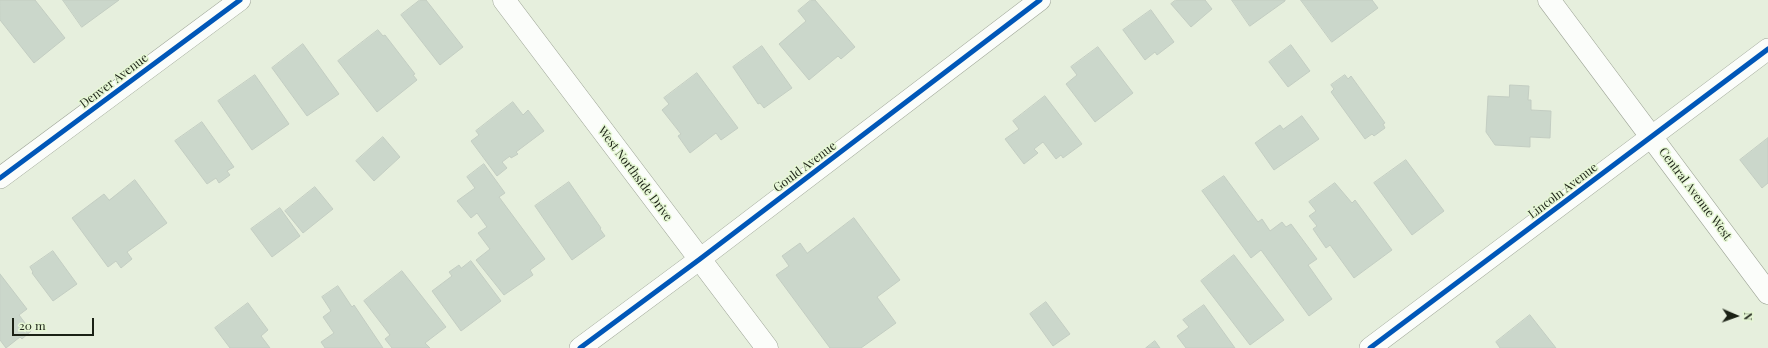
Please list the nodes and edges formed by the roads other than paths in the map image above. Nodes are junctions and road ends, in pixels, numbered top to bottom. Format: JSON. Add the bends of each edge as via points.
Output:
{"nodes":[{"id":1,"x":240,"y":0,"type":"edge"},
{"id":2,"x":504,"y":0,"type":"edge"},
{"id":3,"x":1040,"y":0,"type":"edge"},
{"id":4,"x":1549,"y":0,"type":"edge"},
{"id":5,"x":1768,"y":50,"type":"edge"},
{"id":6,"x":1652,"y":137,"type":"junction"},
{"id":7,"x":0,"y":178,"type":"edge"},
{"id":8,"x":700,"y":259,"type":"junction"},
{"id":9,"x":1768,"y":293,"type":"edge"},
{"id":10,"x":580,"y":348,"type":"edge"},
{"id":11,"x":767,"y":348,"type":"edge"},
{"id":12,"x":1370,"y":348,"type":"edge"}],
"edges":[{"from":1,"to":7,"type":"street","name":"Denver Avenue"},
{"from":2,"to":8,"type":"main road","name":"West Northside Drive"},
{"from":3,"to":8,"type":"street","name":"Gould Avenue"},
{"from":4,"to":6,"type":"main road","name":"Central Avenue West"},
{"from":5,"to":6,"type":"street","name":"Lincoln Avenue"},
{"from":6,"to":9,"type":"main road","name":"Central Avenue West"},
{"from":6,"to":12,"type":"street","name":"Lincoln Avenue"},
{"from":8,"to":10,"type":"street","name":"Gould Avenue"},
{"from":8,"to":11,"type":"main road","name":"West Northside Drive"}]}
